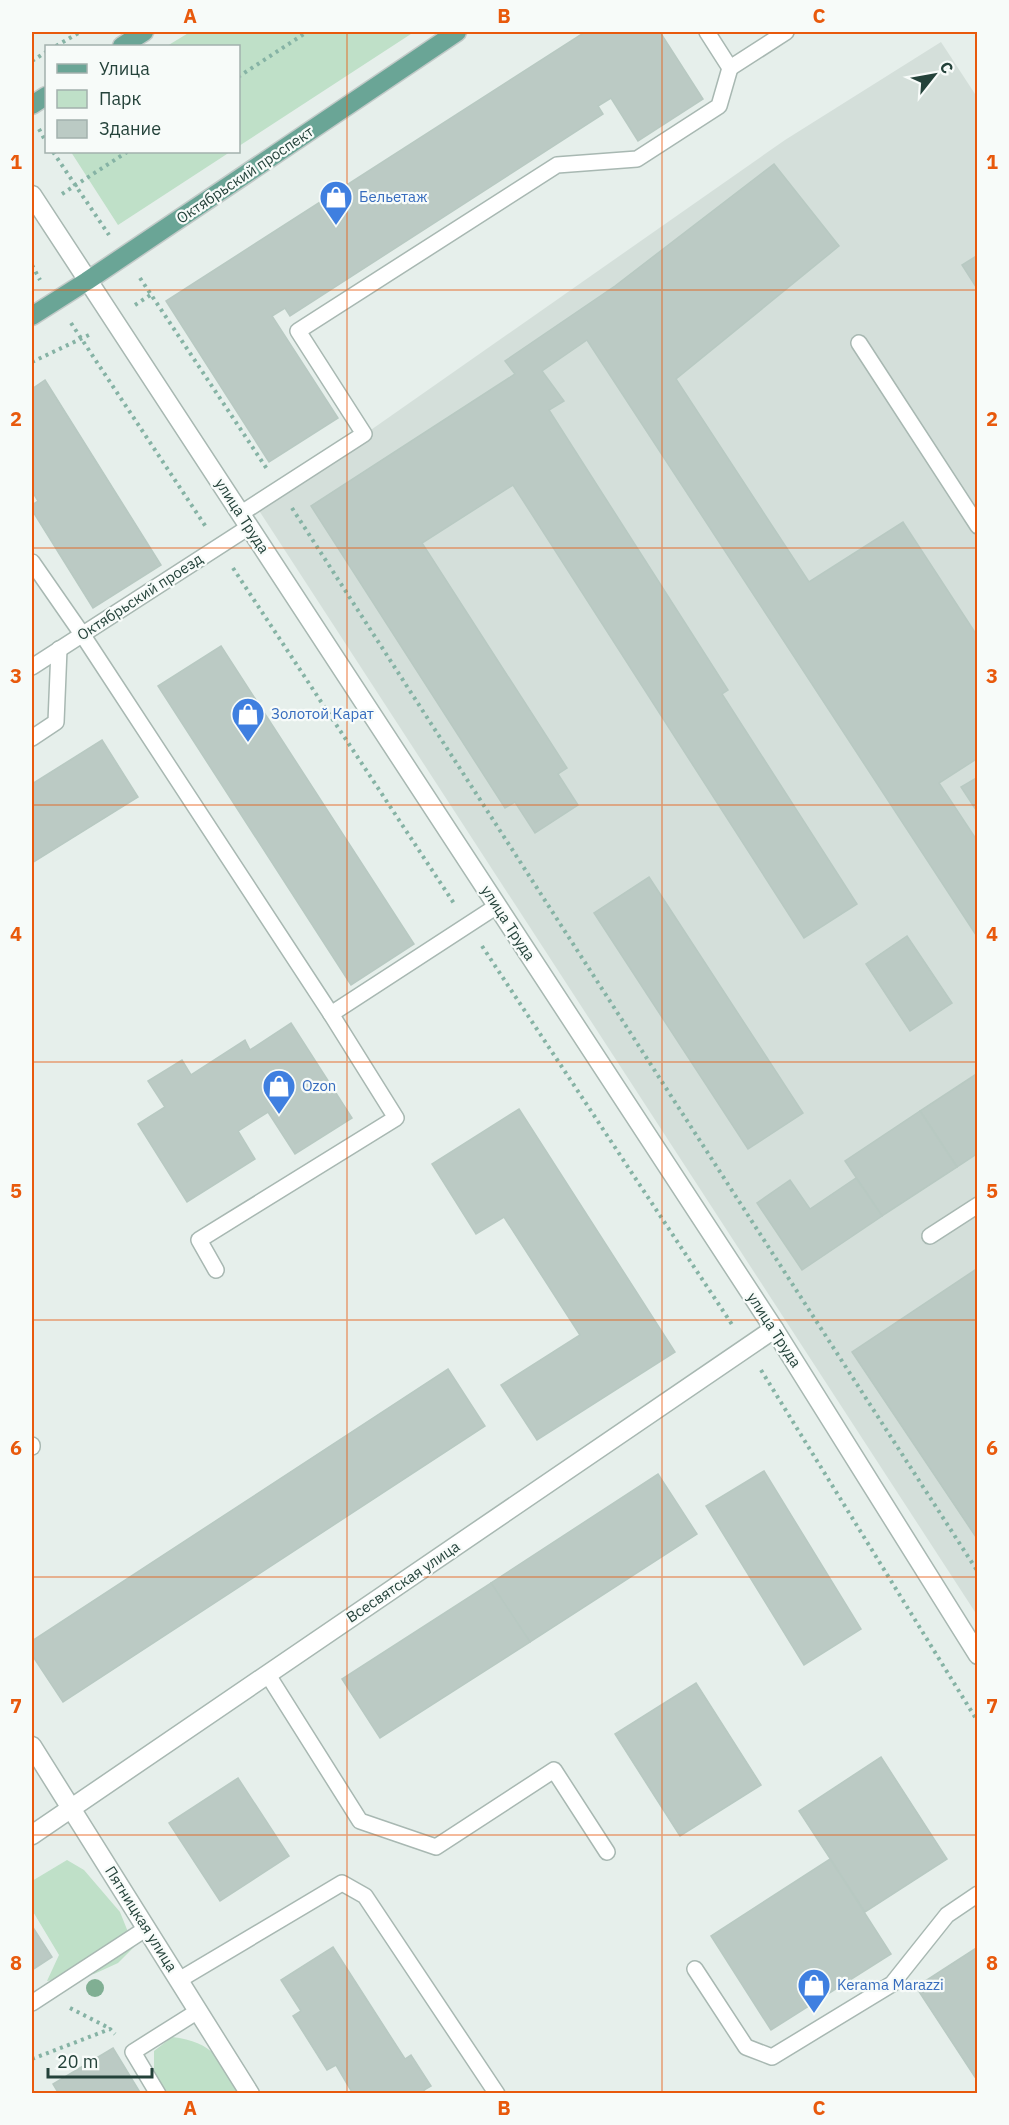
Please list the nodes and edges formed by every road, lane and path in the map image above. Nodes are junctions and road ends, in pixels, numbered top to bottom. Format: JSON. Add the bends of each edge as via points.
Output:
{"nodes":[{"id":1,"x":80,"y":32,"type":"edge"},
{"id":2,"x":144,"y":32,"type":"edge"},
{"id":3,"x":307,"y":32,"type":"edge"},
{"id":4,"x":457,"y":32,"type":"edge"},
{"id":5,"x":707,"y":32,"type":"edge"},
{"id":6,"x":786,"y":32,"type":"edge"},
{"id":7,"x":58,"y":45,"type":"edge"},
{"id":8,"x":124,"y":45,"type":"edge"},
{"id":9,"x":45,"y":53,"type":"edge"},
{"id":10,"x":32,"y":62,"type":"edge"},
{"id":11,"x":730,"y":68,"type":"junction"},
{"id":12,"x":240,"y":76,"type":"edge"},
{"id":13,"x":45,"y":97,"type":"edge"},
{"id":14,"x":32,"y":105,"type":"edge"},
{"id":15,"x":41,"y":133,"type":"dead end"},
{"id":16,"x":45,"y":139,"type":"edge"},
{"id":17,"x":54,"y":153,"type":"edge"},
{"id":18,"x":125,"y":153,"type":"edge"},
{"id":19,"x":75,"y":185,"type":"junction"},
{"id":20,"x":36,"y":202,"type":"edge"},
{"id":21,"x":107,"y":232,"type":"dead end"},
{"id":22,"x":32,"y":265,"type":"edge"},
{"id":23,"x":87,"y":281,"type":"junction"},
{"id":24,"x":42,"y":283,"type":"dead end"},
{"id":25,"x":152,"y":294,"type":"dead end"},
{"id":26,"x":32,"y":316,"type":"edge"},
{"id":27,"x":859,"y":343,"type":"dead end"},
{"id":28,"x":32,"y":362,"type":"edge"},
{"id":29,"x":279,"y":489,"type":"junction"},
{"id":30,"x":244,"y":520,"type":"junction"},
{"id":31,"x":978,"y":526,"type":"edge"},
{"id":32,"x":219,"y":546,"type":"junction"},
{"id":33,"x":32,"y":562,"type":"edge"},
{"id":34,"x":82,"y":634,"type":"junction"},
{"id":35,"x":59,"y":648,"type":"junction"},
{"id":36,"x":32,"y":666,"type":"edge"},
{"id":37,"x":32,"y":738,"type":"edge"},
{"id":38,"x":497,"y":906,"type":"junction"},
{"id":39,"x":468,"y":925,"type":"junction"},
{"id":40,"x":331,"y":1014,"type":"junction"},
{"id":41,"x":978,"y":1205,"type":"edge"},
{"id":42,"x":930,"y":1236,"type":"dead end"},
{"id":43,"x":216,"y":1270,"type":"dead end"},
{"id":44,"x":774,"y":1329,"type":"junction"},
{"id":45,"x":747,"y":1348,"type":"junction"},
{"id":46,"x":978,"y":1572,"type":"edge"},
{"id":47,"x":978,"y":1655,"type":"edge"},
{"id":48,"x":268,"y":1675,"type":"junction"},
{"id":49,"x":978,"y":1722,"type":"edge"},
{"id":50,"x":32,"y":1746,"type":"edge"},
{"id":51,"x":72,"y":1808,"type":"junction"},
{"id":52,"x":32,"y":1835,"type":"edge"},
{"id":53,"x":607,"y":1852,"type":"dead end"},
{"id":54,"x":978,"y":1894,"type":"edge"},
{"id":55,"x":147,"y":1929,"type":"junction"},
{"id":56,"x":695,"y":1969,"type":"dead end"},
{"id":57,"x":179,"y":1980,"type":"junction"},
{"id":58,"x":38,"y":1999,"type":"edge"},
{"id":59,"x":198,"y":2011,"type":"junction"},
{"id":60,"x":110,"y":2029,"type":"junction"},
{"id":61,"x":133,"y":2052,"type":"junction"},
{"id":62,"x":32,"y":2059,"type":"edge"},
{"id":63,"x":158,"y":2094,"type":"edge"},
{"id":64,"x":250,"y":2094,"type":"edge"},
{"id":65,"x":497,"y":2094,"type":"edge"}],
"edges":[{"from":1,"to":7,"type":"path"},
{"from":2,"to":8,"type":"main road"},
{"from":3,"to":12,"type":"path"},
{"from":4,"to":23,"type":"main road","name":"Октябрьский проспект"},
{"from":5,"to":11,"type":"lane"},
{"from":6,"to":11,"type":"lane"},
{"from":9,"to":10,"type":"path"},
{"from":11,"to":29,"type":"lane","name":"Октябрьский проезд","via":[[719,106],[636,159],[557,165],[298,331],[364,434]]},
{"from":13,"to":14,"type":"main road"},
{"from":15,"to":16,"type":"path"},
{"from":17,"to":19,"type":"path"},
{"from":18,"to":19,"type":"path"},
{"from":19,"to":20,"type":"path"},
{"from":19,"to":21,"type":"path"},
{"from":20,"to":23,"type":"street","name":"улица Труда"},
{"from":22,"to":24,"type":"path"},
{"from":23,"to":26,"type":"main road","name":"Октябрьский проспект"},
{"from":23,"to":30,"type":"street","name":"улица Труда"},
{"from":25,"to":29,"type":"path"},
{"from":27,"to":31,"type":"lane"},
{"from":28,"to":32,"type":"path","via":[[82,339]]},
{"from":29,"to":30,"type":"lane","name":"Октябрьский проезд"},
{"from":29,"to":46,"type":"path"},
{"from":30,"to":32,"type":"lane","name":"Октябрьский проезд"},
{"from":30,"to":38,"type":"street","name":"улица Труда"},
{"from":32,"to":34,"type":"lane","name":"Октябрьский проезд"},
{"from":32,"to":39,"type":"path"},
{"from":33,"to":34,"type":"lane"},
{"from":34,"to":35,"type":"lane","name":"Октябрьский проезд"},
{"from":34,"to":40,"type":"lane"},
{"from":35,"to":36,"type":"lane","name":"Октябрьский проезд"},
{"from":35,"to":37,"type":"lane","via":[[56,722]]},
{"from":38,"to":39,"type":"lane"},
{"from":38,"to":44,"type":"street","name":"улица Труда"},
{"from":39,"to":40,"type":"lane"},
{"from":39,"to":45,"type":"path"},
{"from":40,"to":43,"type":"lane","via":[[396,1118],[199,1240]]},
{"from":41,"to":42,"type":"lane"},
{"from":44,"to":45,"type":"street","name":"Всесвятская улица"},
{"from":44,"to":47,"type":"street","name":"улица Труда"},
{"from":45,"to":48,"type":"street","name":"Всесвятская улица"},
{"from":45,"to":49,"type":"path"},
{"from":48,"to":51,"type":"street","name":"Всесвятская улица"},
{"from":48,"to":53,"type":"lane","via":[[360,1821],[436,1847],[554,1770]]},
{"from":50,"to":51,"type":"street","name":"Пятницкая улица"},
{"from":51,"to":52,"type":"street","name":"Всесвятская улица"},
{"from":51,"to":55,"type":"street","name":"Пятницкая улица"},
{"from":54,"to":56,"type":"lane","via":[[947,1915],[892,1984],[772,2057],[746,2047]]},
{"from":55,"to":57,"type":"street","name":"Пятницкая улица"},
{"from":55,"to":58,"type":"lane"},
{"from":57,"to":59,"type":"street","name":"Пятницкая улица"},
{"from":57,"to":65,"type":"lane","via":[[342,1883],[365,1896]]},
{"from":58,"to":60,"type":"path"},
{"from":59,"to":61,"type":"lane"},
{"from":59,"to":64,"type":"street","name":"Пятницкая улица"},
{"from":60,"to":61,"type":"path"},
{"from":60,"to":62,"type":"path"},
{"from":61,"to":63,"type":"lane"}]}
